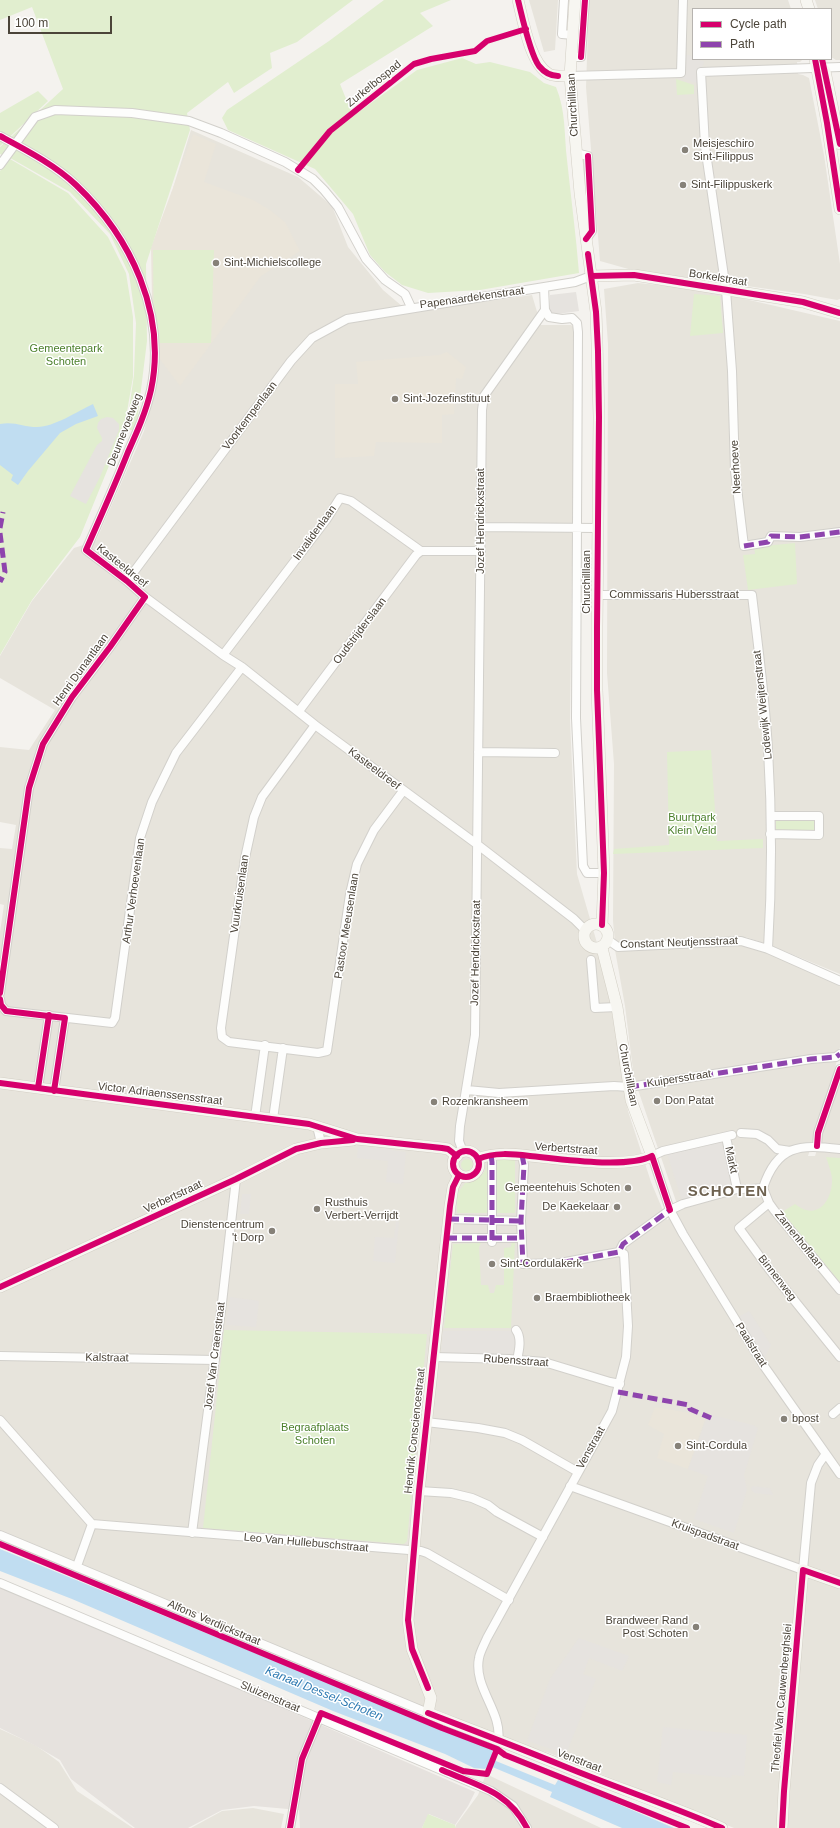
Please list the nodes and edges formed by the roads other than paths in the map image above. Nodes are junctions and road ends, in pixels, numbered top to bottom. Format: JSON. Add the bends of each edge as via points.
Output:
{"nodes":[{"id":1,"x":518,"y":0,"type":"edge"},
{"id":2,"x":564,"y":0,"type":"edge"},
{"id":3,"x":575,"y":0,"type":"edge"},
{"id":4,"x":585,"y":0,"type":"edge"},
{"id":5,"x":683,"y":0,"type":"edge"},
{"id":6,"x":573,"y":35,"type":"junction"},
{"id":7,"x":571,"y":57,"type":"junction"},
{"id":8,"x":820,"y":63,"type":"edge"},
{"id":9,"x":840,"y":67,"type":"edge"},
{"id":10,"x":570,"y":76,"type":"junction"},
{"id":11,"x":0,"y":136,"type":"edge"},
{"id":12,"x":14,"y":144,"type":"junction"},
{"id":13,"x":840,"y":144,"type":"edge"},
{"id":14,"x":0,"y":165,"type":"edge"},
{"id":15,"x":840,"y":209,"type":"edge"},
{"id":16,"x":591,"y":276,"type":"junction"},
{"id":17,"x":544,"y":288,"type":"junction"},
{"id":18,"x":726,"y":290,"type":"junction"},
{"id":19,"x":412,"y":307,"type":"junction"},
{"id":20,"x":545,"y":310,"type":"junction"},
{"id":21,"x":840,"y":313,"type":"edge"},
{"id":22,"x":481,"y":527,"type":"junction"},
{"id":23,"x":578,"y":528,"type":"junction"},
{"id":24,"x":597,"y":528,"type":"junction"},
{"id":25,"x":840,"y":532,"type":"edge"},
{"id":26,"x":86,"y":550,"type":"joint"},
{"id":27,"x":421,"y":551,"type":"junction"},
{"id":28,"x":481,"y":551,"type":"junction"},
{"id":29,"x":127,"y":581,"type":"junction"},
{"id":30,"x":752,"y":594,"type":"joint"},
{"id":31,"x":596,"y":595,"type":"junction"},
{"id":32,"x":145,"y":597,"type":"junction"},
{"id":33,"x":223,"y":655,"type":"junction"},
{"id":34,"x":242,"y":667,"type":"junction"},
{"id":35,"x":299,"y":711,"type":"junction"},
{"id":36,"x":315,"y":725,"type":"junction"},
{"id":37,"x":478,"y":752,"type":"junction"},
{"id":38,"x":555,"y":753,"type":"dead end"},
{"id":39,"x":403,"y":791,"type":"junction"},
{"id":40,"x":771,"y":816,"type":"junction"},
{"id":41,"x":770,"y":834,"type":"junction"},
{"id":42,"x":478,"y":845,"type":"junction"},
{"id":43,"x":604,"y":873,"type":"junction"},
{"id":44,"x":602,"y":925,"type":"junction"},
{"id":45,"x":586,"y":930,"type":"junction"},
{"id":46,"x":605,"y":944,"type":"junction"},
{"id":47,"x":768,"y":949,"type":"junction"},
{"id":48,"x":590,"y":960,"type":"dead end"},
{"id":49,"x":840,"y":981,"type":"edge"},
{"id":50,"x":0,"y":993,"type":"edge"},
{"id":51,"x":0,"y":999,"type":"edge"},
{"id":52,"x":617,"y":1007,"type":"junction"},
{"id":53,"x":49,"y":1016,"type":"junction"},
{"id":54,"x":65,"y":1018,"type":"junction"},
{"id":55,"x":265,"y":1045,"type":"junction"},
{"id":56,"x":283,"y":1048,"type":"junction"},
{"id":57,"x":327,"y":1051,"type":"joint"},
{"id":58,"x":840,"y":1054,"type":"edge"},
{"id":59,"x":840,"y":1069,"type":"edge"},
{"id":60,"x":0,"y":1083,"type":"edge"},
{"id":61,"x":629,"y":1087,"type":"junction"},
{"id":62,"x":38,"y":1088,"type":"junction"},
{"id":63,"x":467,"y":1090,"type":"junction"},
{"id":64,"x":54,"y":1091,"type":"junction"},
{"id":65,"x":256,"y":1117,"type":"junction"},
{"id":66,"x":273,"y":1119,"type":"junction"},
{"id":67,"x":317,"y":1126,"type":"junction"},
{"id":68,"x":741,"y":1133,"type":"dead end"},
{"id":69,"x":357,"y":1139,"type":"junction"},
{"id":70,"x":321,"y":1142,"type":"junction"},
{"id":71,"x":817,"y":1146,"type":"junction"},
{"id":72,"x":840,"y":1150,"type":"edge"},
{"id":73,"x":790,"y":1152,"type":"junction"},
{"id":74,"x":460,"y":1154,"type":"junction"},
{"id":75,"x":491,"y":1155,"type":"junction"},
{"id":76,"x":522,"y":1155,"type":"junction"},
{"id":77,"x":652,"y":1156,"type":"junction"},
{"id":78,"x":478,"y":1159,"type":"junction"},
{"id":79,"x":459,"y":1175,"type":"junction"},
{"id":80,"x":236,"y":1179,"type":"junction"},
{"id":81,"x":763,"y":1188,"type":"junction"},
{"id":82,"x":752,"y":1189,"type":"dead end"},
{"id":83,"x":769,"y":1203,"type":"junction"},
{"id":84,"x":670,"y":1210,"type":"junction"},
{"id":85,"x":449,"y":1219,"type":"junction"},
{"id":86,"x":492,"y":1220,"type":"junction"},
{"id":87,"x":521,"y":1221,"type":"junction"},
{"id":88,"x":447,"y":1238,"type":"junction"},
{"id":89,"x":521,"y":1238,"type":"junction"},
{"id":90,"x":492,"y":1240,"type":"junction"},
{"id":91,"x":619,"y":1252,"type":"junction"},
{"id":92,"x":0,"y":1287,"type":"edge"},
{"id":93,"x":840,"y":1290,"type":"edge"},
{"id":94,"x":516,"y":1330,"type":"dead end"},
{"id":95,"x":0,"y":1356,"type":"edge"},
{"id":96,"x":434,"y":1357,"type":"junction"},
{"id":97,"x":840,"y":1357,"type":"edge"},
{"id":98,"x":215,"y":1360,"type":"junction"},
{"id":99,"x":517,"y":1360,"type":"junction"},
{"id":100,"x":620,"y":1384,"type":"junction"},
{"id":101,"x":840,"y":1408,"type":"edge"},
{"id":102,"x":833,"y":1414,"type":"dead end"},
{"id":103,"x":0,"y":1420,"type":"edge"},
{"id":104,"x":426,"y":1422,"type":"junction"},
{"id":105,"x":825,"y":1455,"type":"junction"},
{"id":106,"x":578,"y":1472,"type":"junction"},
{"id":107,"x":840,"y":1474,"type":"edge"},
{"id":108,"x":570,"y":1486,"type":"junction"},
{"id":109,"x":419,"y":1491,"type":"junction"},
{"id":110,"x":92,"y":1524,"type":"junction"},
{"id":111,"x":192,"y":1533,"type":"junction"},
{"id":112,"x":0,"y":1535,"type":"edge"},
{"id":113,"x":542,"y":1537,"type":"junction"},
{"id":114,"x":413,"y":1551,"type":"junction"},
{"id":115,"x":77,"y":1566,"type":"junction"},
{"id":116,"x":803,"y":1570,"type":"junction"},
{"id":117,"x":0,"y":1583,"type":"edge"},
{"id":118,"x":840,"y":1583,"type":"edge"},
{"id":119,"x":509,"y":1600,"type":"junction"},
{"id":120,"x":428,"y":1713,"type":"junction"},
{"id":121,"x":318,"y":1718,"type":"junction"},
{"id":122,"x":498,"y":1741,"type":"junction"},
{"id":123,"x":0,"y":1788,"type":"edge"},
{"id":124,"x":54,"y":1828,"type":"edge"},
{"id":125,"x":290,"y":1828,"type":"edge"},
{"id":126,"x":527,"y":1828,"type":"edge"},
{"id":127,"x":722,"y":1828,"type":"edge"},
{"id":128,"x":782,"y":1828,"type":"edge"}],
"edges":[{"from":1,"to":10,"type":"street","via":[[532,51],[539,66],[549,74]]},
{"from":2,"to":6,"type":"street","via":[[562,34]]},
{"from":3,"to":6,"type":"street","name":"Churchilllaan"},
{"from":4,"to":7,"type":"street","name":"Churchilllaan","via":[[581,57]]},
{"from":5,"to":10,"type":"street","via":[[681,73]]},
{"from":6,"to":7,"type":"street","name":"Churchilllaan"},
{"from":7,"to":10,"type":"street","name":"Churchilllaan"},
{"from":8,"to":9,"type":"street"},
{"from":8,"to":13,"type":"street"},
{"from":8,"to":15,"type":"street"},
{"from":8,"to":18,"type":"street","via":[[701,72],[705,146]]},
{"from":10,"to":16,"type":"street","name":"Churchilllaan","via":[[576,153]]},
{"from":11,"to":12,"type":"street","name":"Deurnevoetweg"},
{"from":12,"to":14,"type":"street","name":"Papenaardekenstraat"},
{"from":12,"to":19,"type":"street","name":"Papenaardekenstraat","via":[[35,117],[55,110],[166,117],[189,121],[221,133],[285,162],[313,180],[338,208],[366,259],[385,280],[406,294]]},
{"from":12,"to":26,"type":"street","name":"Deurnevoetweg","via":[[76,184],[99,209],[118,235],[137,270],[152,314],[156,341],[146,408]]},
{"from":16,"to":17,"type":"street","name":"Papenaardekenstraat"},
{"from":16,"to":18,"type":"street","name":"Borkelstraat","via":[[634,275]]},
{"from":16,"to":24,"type":"street","name":"Churchilllaan","via":[[598,351]]},
{"from":17,"to":19,"type":"street","name":"Papenaardekenstraat"},
{"from":17,"to":20,"type":"street"},
{"from":18,"to":21,"type":"street","name":"Borkelstraat","via":[[803,302]]},
{"from":18,"to":25,"type":"street","name":"Neerhoeve","via":[[735,471],[744,546],[768,542],[771,536],[800,537]]},
{"from":19,"to":29,"type":"street","name":"Voorkempenlaan","via":[[347,319],[312,338],[291,361]]},
{"from":20,"to":22,"type":"street","name":"Jozef Hendrickxstraat","via":[[484,396]]},
{"from":20,"to":23,"type":"street","name":"Churchilllaan","via":[[549,318],[572,318],[578,332]]},
{"from":22,"to":23,"type":"street"},
{"from":22,"to":28,"type":"street","name":"Jozef Hendrickxstraat"},
{"from":23,"to":24,"type":"street"},
{"from":23,"to":43,"type":"street","name":"Churchilllaan","via":[[576,718],[583,866],[587,873]]},
{"from":24,"to":31,"type":"street","name":"Churchilllaan"},
{"from":26,"to":29,"type":"street","name":"Kasteeldreef"},
{"from":27,"to":28,"type":"street"},
{"from":27,"to":33,"type":"street","name":"Invalidenlaan","via":[[351,501],[340,498]]},
{"from":27,"to":35,"type":"street","name":"Oudstrijderslaan"},
{"from":28,"to":37,"type":"street","name":"Jozef Hendrickxstraat"},
{"from":29,"to":32,"type":"street","name":"Kasteeldreef"},
{"from":30,"to":31,"type":"street","name":"Commissaris Hubersstraat"},
{"from":30,"to":40,"type":"street","name":"Lodewijk Weijtenstraat","via":[[768,747]]},
{"from":31,"to":43,"type":"street","name":"Churchilllaan"},
{"from":32,"to":33,"type":"street","name":"Kasteeldreef"},
{"from":32,"to":50,"type":"street","name":"Henri Dunantlaan","via":[[72,697],[43,744],[29,788]]},
{"from":33,"to":34,"type":"street","name":"Kasteeldreef"},
{"from":34,"to":35,"type":"street","name":"Kasteeldreef"},
{"from":34,"to":54,"type":"street","name":"Arthur Verhoevenlaan","via":[[176,753],[148,812],[140,838],[115,1018],[112,1023]]},
{"from":35,"to":36,"type":"street","name":"Kasteeldreef"},
{"from":36,"to":39,"type":"street","name":"Kasteeldreef"},
{"from":36,"to":55,"type":"street","name":"Vuurkruisenlaan","via":[[262,797],[254,817],[245,858],[221,1028],[222,1037],[229,1042]]},
{"from":37,"to":38,"type":"street"},
{"from":37,"to":42,"type":"street","name":"Jozef Hendrickxstraat"},
{"from":39,"to":42,"type":"street","name":"Kasteeldreef"},
{"from":39,"to":57,"type":"street","name":"Pastoor Meeusenlaan","via":[[374,830],[357,864],[350,894]]},
{"from":40,"to":41,"type":"street","name":"Lodewijk Weijtenstraat"},
{"from":40,"to":41,"type":"street","via":[[819,816],[820,835]]},
{"from":41,"to":47,"type":"street","name":"Lodewijk Weijtenstraat"},
{"from":42,"to":45,"type":"street","name":"Kasteeldreef"},
{"from":42,"to":63,"type":"street","name":"Jozef Hendrickxstraat","via":[[475,1035]]},
{"from":43,"to":44,"type":"street","name":"Churchilllaan"},
{"from":44,"to":45,"type":"street","via":[[595,924]]},
{"from":44,"to":46,"type":"street","via":[[608,931]]},
{"from":45,"to":46,"type":"street","via":[[586,943],[593,948]]},
{"from":46,"to":47,"type":"street","name":"Constant Neutjensstraat","via":[[618,947],[741,941]]},
{"from":46,"to":52,"type":"street","name":"Churchilllaan"},
{"from":47,"to":49,"type":"street","name":"Constant Neutjensstraat"},
{"from":48,"to":52,"type":"street","via":[[595,1008]]},
{"from":51,"to":53,"type":"street","via":[[6,1011]]},
{"from":52,"to":61,"type":"street","name":"Churchilllaan"},
{"from":53,"to":54,"type":"street"},
{"from":53,"to":62,"type":"street"},
{"from":54,"to":64,"type":"street"},
{"from":55,"to":56,"type":"street","name":"Vuurkruisenlaan"},
{"from":55,"to":65,"type":"street"},
{"from":56,"to":57,"type":"street","name":"Vuurkruisenlaan","via":[[318,1053]]},
{"from":56,"to":66,"type":"street"},
{"from":58,"to":61,"type":"street","name":"Kuipersstraat","via":[[836,1057]]},
{"from":59,"to":71,"type":"street","via":[[818,1132]]},
{"from":60,"to":62,"type":"street","name":"Victor Adriaenssensstraat"},
{"from":61,"to":63,"type":"street","name":"Kuipersstraat","via":[[498,1093]]},
{"from":61,"to":77,"type":"street","name":"Churchilllaan","via":[[631,1100]]},
{"from":62,"to":64,"type":"street","name":"Victor Adriaenssensstraat"},
{"from":63,"to":74,"type":"street","name":"Jozef Hendrickxstraat","via":[[459,1141]]},
{"from":64,"to":65,"type":"street","name":"Victor Adriaenssensstraat"},
{"from":65,"to":66,"type":"street","name":"Victor Adriaenssensstraat"},
{"from":66,"to":67,"type":"street","name":"Victor Adriaenssensstraat"},
{"from":67,"to":69,"type":"street","name":"Verbertstraat"},
{"from":67,"to":70,"type":"street"},
{"from":68,"to":73,"type":"street","via":[[757,1134],[777,1149]]},
{"from":69,"to":70,"type":"street","name":"Verbertstraat"},
{"from":69,"to":74,"type":"street","name":"Verbertstraat","via":[[442,1148]]},
{"from":70,"to":80,"type":"street","name":"Verbertstraat","via":[[296,1149]]},
{"from":71,"to":72,"type":"street"},
{"from":71,"to":73,"type":"street"},
{"from":73,"to":81,"type":"street","via":[[782,1154],[774,1163]]},
{"from":74,"to":78,"type":"street","name":"Verbertstraat","via":[[472,1153]]},
{"from":74,"to":79,"type":"street","via":[[454,1163]]},
{"from":75,"to":76,"type":"street","name":"Verbertstraat"},
{"from":75,"to":78,"type":"street","name":"Verbertstraat"},
{"from":75,"to":86,"type":"street"},
{"from":76,"to":77,"type":"street","name":"Verbertstraat","via":[[624,1162],[642,1161]]},
{"from":76,"to":87,"type":"street","via":[[524,1165]]},
{"from":77,"to":84,"type":"street","name":"Churchilllaan"},
{"from":77,"to":84,"type":"street","name":"Markt","via":[[663,1151],[729,1136],[740,1189],[683,1204]]},
{"from":78,"to":79,"type":"street","via":[[479,1167],[475,1174],[467,1177]]},
{"from":79,"to":85,"type":"street","name":"Hendrik Consciencestraat","via":[[453,1187]]},
{"from":80,"to":92,"type":"street","name":"Verbertstraat"},
{"from":80,"to":98,"type":"street","name":"Jozef Van Craenstraat"},
{"from":81,"to":82,"type":"street"},
{"from":81,"to":83,"type":"street","name":"Zamenhoflaan"},
{"from":83,"to":93,"type":"street","name":"Zamenhoflaan"},
{"from":83,"to":97,"type":"street","name":"Binnenweg","via":[[739,1228]]},
{"from":84,"to":91,"type":"street","name":"Markt","via":[[623,1244]]},
{"from":84,"to":105,"type":"street","name":"Paalstraat","via":[[764,1366]]},
{"from":85,"to":86,"type":"street"},
{"from":85,"to":88,"type":"street","name":"Hendrik Consciencestraat"},
{"from":86,"to":87,"type":"street"},
{"from":86,"to":90,"type":"street"},
{"from":87,"to":89,"type":"street"},
{"from":88,"to":90,"type":"street"},
{"from":88,"to":96,"type":"street","name":"Hendrik Consciencestraat"},
{"from":89,"to":90,"type":"street"},
{"from":89,"to":91,"type":"street","via":[[523,1264],[560,1263]]},
{"from":91,"to":100,"type":"street","name":"Venstraat","via":[[624,1254],[628,1326],[626,1357]]},
{"from":94,"to":99,"type":"street","via":[[520,1345]]},
{"from":95,"to":98,"type":"street","name":"Kalstraat"},
{"from":96,"to":99,"type":"street","name":"Rubensstraat"},
{"from":96,"to":104,"type":"street","name":"Hendrik Consciencestraat"},
{"from":98,"to":111,"type":"street","name":"Jozef Van Craenstraat"},
{"from":99,"to":100,"type":"street","name":"Rubensstraat","via":[[544,1362]]},
{"from":100,"to":106,"type":"street","name":"Venstraat","via":[[612,1411]]},
{"from":101,"to":102,"type":"street"},
{"from":103,"to":110,"type":"street"},
{"from":104,"to":106,"type":"street","via":[[505,1434],[522,1440]]},
{"from":104,"to":109,"type":"street","name":"Hendrik Consciencestraat"},
{"from":105,"to":107,"type":"street","name":"Paalstraat"},
{"from":105,"to":116,"type":"street","name":"Theofiel Van Cauwenberghslei","via":[[818,1464],[811,1483]]},
{"from":106,"to":108,"type":"street","name":"Venstraat"},
{"from":108,"to":113,"type":"street","name":"Venstraat"},
{"from":108,"to":116,"type":"street","name":"Kruispadstraat"},
{"from":109,"to":113,"type":"street","via":[[451,1493],[472,1498]]},
{"from":109,"to":114,"type":"street","name":"Hendrik Consciencestraat"},
{"from":110,"to":111,"type":"street","name":"Leo Van Hullebuschstraat"},
{"from":110,"to":115,"type":"street"},
{"from":111,"to":114,"type":"street","name":"Leo Van Hullebuschstraat"},
{"from":112,"to":115,"type":"street","name":"Alfons Verdijckstraat"},
{"from":113,"to":119,"type":"street","name":"Venstraat"},
{"from":114,"to":119,"type":"street","name":"Leo Van Hullebuschstraat","via":[[427,1553]]},
{"from":114,"to":120,"type":"street","name":"Hendrik Consciencestraat","via":[[408,1627],[414,1656],[431,1698]]},
{"from":115,"to":120,"type":"street","name":"Alfons Verdijckstraat"},
{"from":116,"to":118,"type":"street","name":"Kruispadstraat"},
{"from":116,"to":128,"type":"street","name":"Theofiel Van Cauwenberghslei"},
{"from":117,"to":121,"type":"street","name":"Sluizenstraat"},
{"from":119,"to":122,"type":"street","name":"Venstraat","via":[[479,1657],[478,1670],[499,1728]]},
{"from":120,"to":122,"type":"street","name":"Venstraat"},
{"from":121,"to":125,"type":"street","via":[[302,1759]]},
{"from":121,"to":126,"type":"street","name":"Sluizenstraat","via":[[492,1791],[513,1806]]},
{"from":122,"to":127,"type":"street","name":"Venstraat"},
{"from":123,"to":124,"type":"street"}]}
